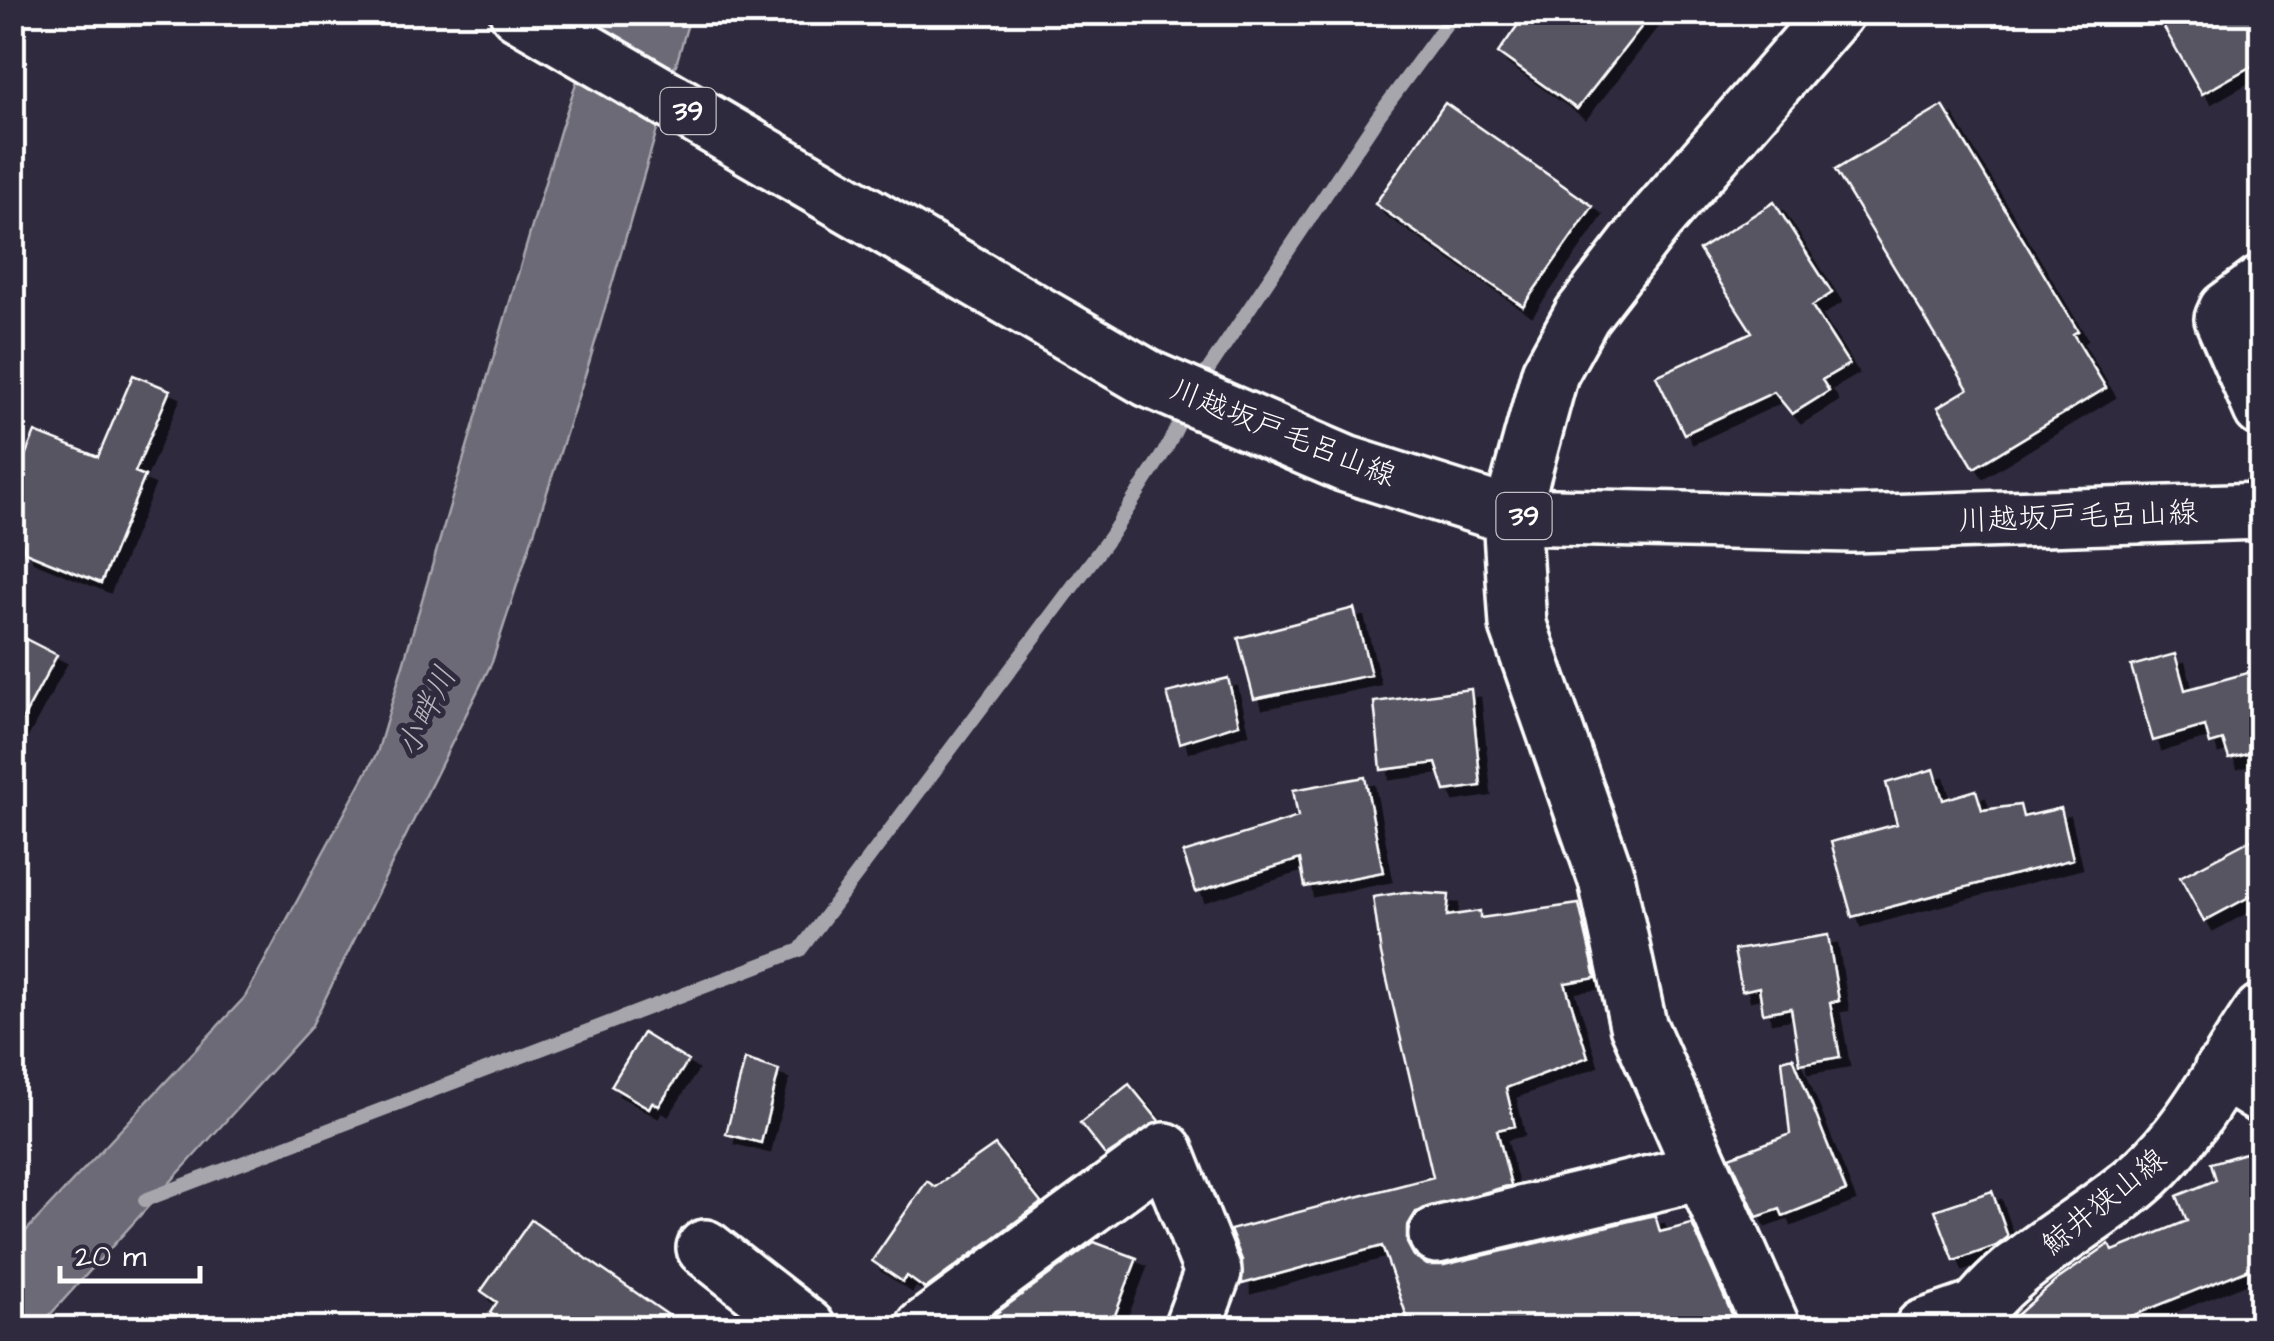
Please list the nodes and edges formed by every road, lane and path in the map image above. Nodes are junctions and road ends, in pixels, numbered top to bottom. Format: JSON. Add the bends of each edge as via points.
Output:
{"nodes":[{"id":1,"x":518,"y":12,"type":"edge"},
{"id":2,"x":1836,"y":12,"type":"edge"},
{"id":3,"x":2262,"y":284,"type":"edge"},
{"id":4,"x":2262,"y":409,"type":"edge"},
{"id":5,"x":2262,"y":511,"type":"edge"},
{"id":6,"x":1511,"y":516,"type":"junction"},
{"id":7,"x":2262,"y":1012,"type":"edge"},
{"id":8,"x":2242,"y":1083,"type":"edge"},
{"id":9,"x":1701,"y":1172,"type":"junction"},
{"id":10,"x":1437,"y":1235,"type":"dead end"},
{"id":11,"x":705,"y":1248,"type":"dead end"},
{"id":12,"x":1970,"y":1319,"type":"edge"},
{"id":13,"x":805,"y":1328,"type":"edge"},
{"id":14,"x":924,"y":1328,"type":"edge"},
{"id":15,"x":1192,"y":1328,"type":"edge"},
{"id":16,"x":1772,"y":1328,"type":"edge"},
{"id":17,"x":1924,"y":1328,"type":"edge"}],
"edges":[{"from":1,"to":6,"type":"main road","name":"川越坂戸毛呂山線","number":"39","via":[[1149,378],[1346,464]]},
{"from":2,"to":6,"type":"main road","via":[[1582,315],[1550,372]]},
{"from":3,"to":4,"type":"main road","via":[[2223,319]]},
{"from":5,"to":6,"type":"main road","name":"川越坂戸毛呂山線","number":"39","via":[[1852,524]]},
{"from":6,"to":9,"type":"main road","via":[[1518,626],[1607,880],[1638,1025]]},
{"from":7,"to":8,"type":"main road","name":"鯨井狭山線"},
{"from":8,"to":12,"type":"main road","name":"鯨井狭山線","via":[[2142,1177],[2051,1242]]},
{"from":9,"to":10,"type":"main road"},
{"from":9,"to":16,"type":"main road"},
{"from":11,"to":13,"type":"main road"},
{"from":12,"to":17,"type":"main road"},
{"from":14,"to":15,"type":"main road","via":[[1165,1151],[1213,1272]]}]}
